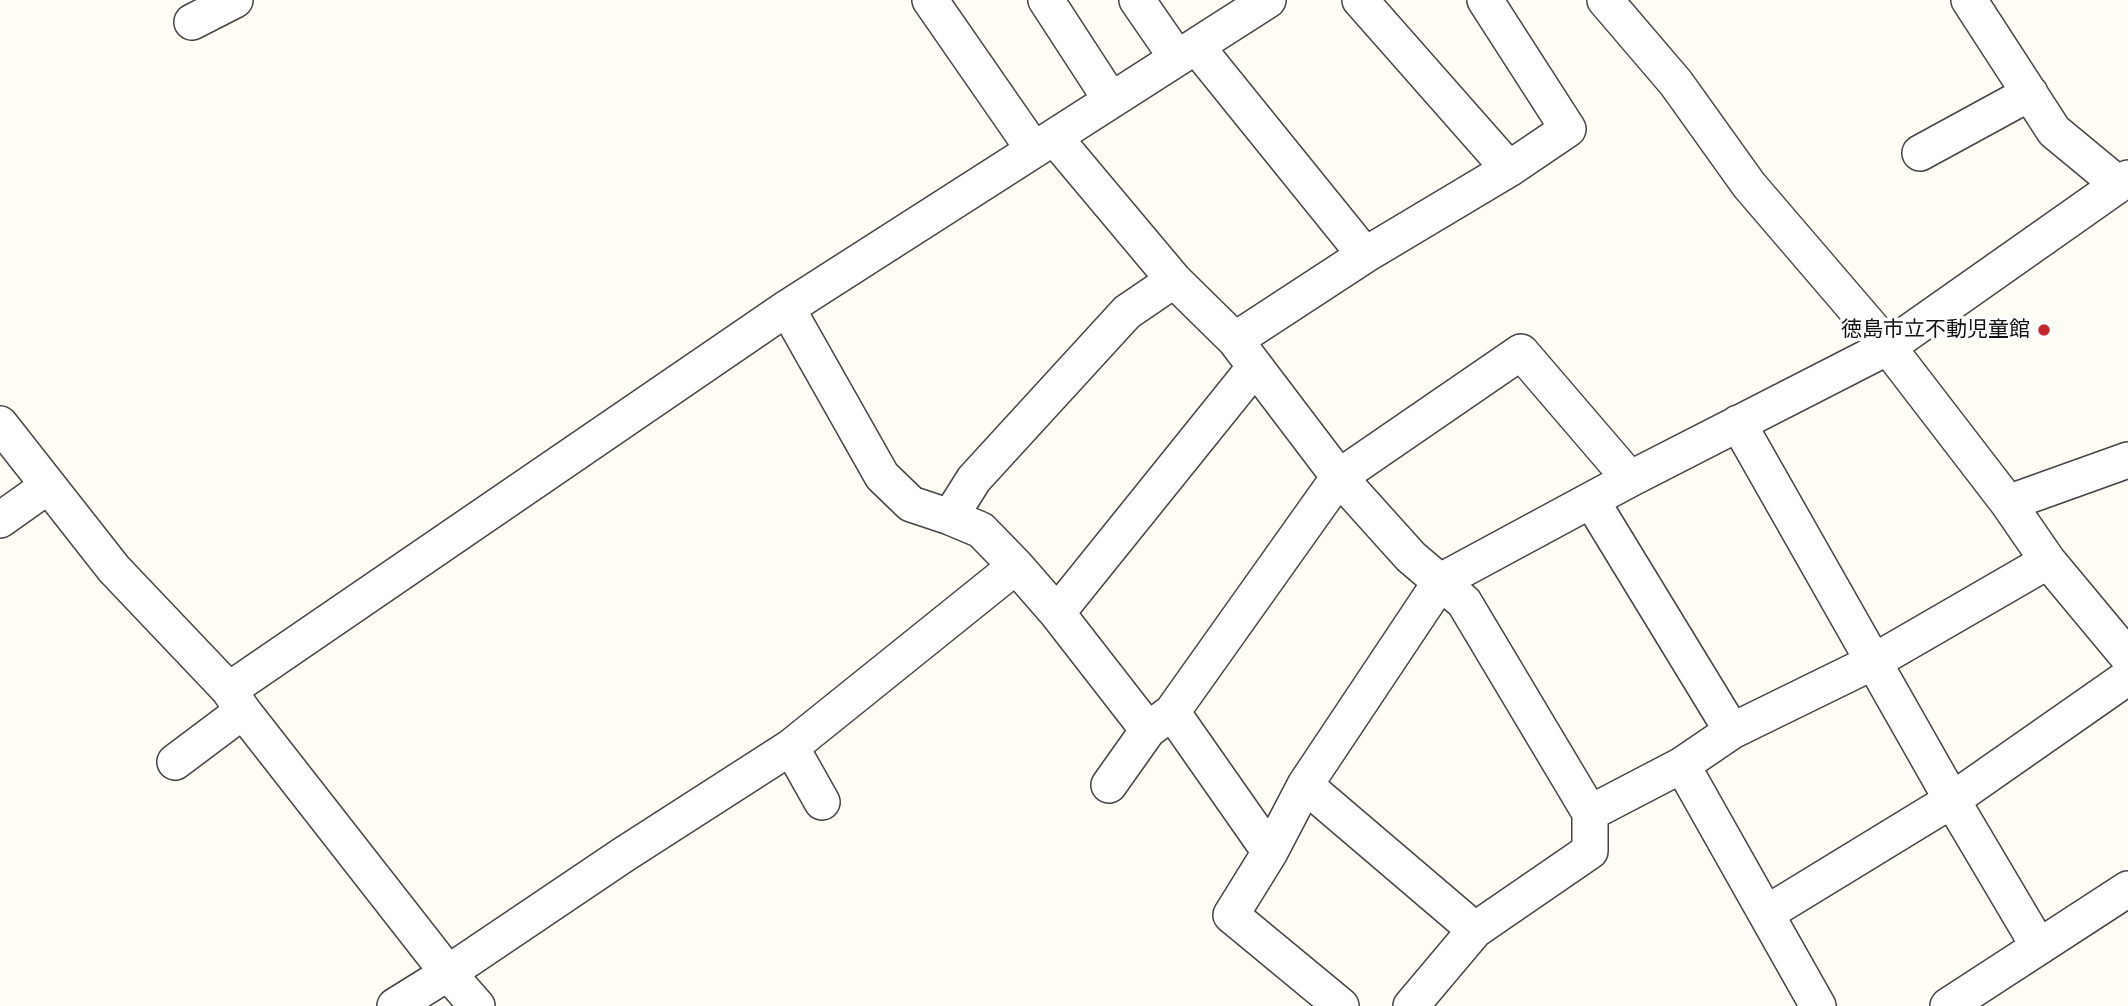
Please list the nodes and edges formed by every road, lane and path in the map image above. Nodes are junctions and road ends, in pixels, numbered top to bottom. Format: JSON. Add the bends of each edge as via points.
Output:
{"nodes":[{"id":1,"x":235,"y":0,"type":"edge"},
{"id":2,"x":930,"y":0,"type":"edge"},
{"id":3,"x":1046,"y":0,"type":"edge"},
{"id":4,"x":1137,"y":0,"type":"edge"},
{"id":5,"x":1360,"y":0,"type":"edge"},
{"id":6,"x":1485,"y":0,"type":"edge"},
{"id":7,"x":1605,"y":0,"type":"edge"},
{"id":8,"x":1969,"y":0,"type":"edge"},
{"id":9,"x":1250,"y":5,"type":"edge"},
{"id":10,"x":192,"y":22,"type":"dead end"},
{"id":11,"x":1187,"y":52,"type":"junction"},
{"id":12,"x":2029,"y":93,"type":"junction"},
{"id":13,"x":1111,"y":100,"type":"junction"},
{"id":14,"x":1044,"y":144,"type":"junction"},
{"id":15,"x":1920,"y":153,"type":"dead end"},
{"id":16,"x":1509,"y":169,"type":"junction"},
{"id":17,"x":2123,"y":181,"type":"edge"},
{"id":18,"x":1365,"y":255,"type":"junction"},
{"id":19,"x":1174,"y":280,"type":"junction"},
{"id":20,"x":787,"y":308,"type":"junction"},
{"id":21,"x":1888,"y":347,"type":"junction"},
{"id":22,"x":1245,"y":354,"type":"junction"},
{"id":23,"x":1738,"y":423,"type":"junction"},
{"id":24,"x":0,"y":425,"type":"edge"},
{"id":25,"x":2128,"y":460,"type":"edge"},
{"id":26,"x":1339,"y":477,"type":"junction"},
{"id":27,"x":1630,"y":479,"type":"junction"},
{"id":28,"x":48,"y":486,"type":"junction"},
{"id":29,"x":1591,"y":500,"type":"junction"},
{"id":30,"x":2008,"y":503,"type":"junction"},
{"id":31,"x":950,"y":517,"type":"junction"},
{"id":32,"x":0,"y":520,"type":"edge"},
{"id":33,"x":2048,"y":561,"type":"junction"},
{"id":34,"x":1016,"y":566,"type":"junction"},
{"id":35,"x":1441,"y":582,"type":"junction"},
{"id":36,"x":1057,"y":613,"type":"junction"},
{"id":37,"x":2117,"y":626,"type":"edge"},
{"id":38,"x":2128,"y":657,"type":"edge"},
{"id":39,"x":1875,"y":661,"type":"junction"},
{"id":40,"x":2128,"y":677,"type":"edge"},
{"id":41,"x":236,"y":701,"type":"junction"},
{"id":42,"x":1160,"y":721,"type":"junction"},
{"id":43,"x":1732,"y":731,"type":"junction"},
{"id":44,"x":791,"y":747,"type":"junction"},
{"id":45,"x":175,"y":762,"type":"dead end"},
{"id":46,"x":1682,"y":765,"type":"junction"},
{"id":47,"x":1109,"y":785,"type":"dead end"},
{"id":48,"x":1305,"y":785,"type":"junction"},
{"id":49,"x":1952,"y":800,"type":"junction"},
{"id":50,"x":822,"y":803,"type":"dead end"},
{"id":51,"x":1590,"y":813,"type":"junction"},
{"id":52,"x":1270,"y":852,"type":"junction"},
{"id":53,"x":2128,"y":889,"type":"edge"},
{"id":54,"x":1767,"y":913,"type":"junction"},
{"id":55,"x":1475,"y":930,"type":"junction"},
{"id":56,"x":2039,"y":947,"type":"junction"},
{"id":57,"x":448,"y":973,"type":"junction"},
{"id":58,"x":395,"y":1006,"type":"edge"},
{"id":59,"x":477,"y":1006,"type":"edge"},
{"id":60,"x":1341,"y":1006,"type":"edge"},
{"id":61,"x":1411,"y":1006,"type":"edge"},
{"id":62,"x":1818,"y":1006,"type":"edge"},
{"id":63,"x":1948,"y":1006,"type":"edge"}],
"edges":[{"from":1,"to":10,"type":"street"},
{"from":2,"to":14,"type":"street"},
{"from":3,"to":13,"type":"street"},
{"from":4,"to":11,"type":"street"},
{"from":5,"to":16,"type":"street"},
{"from":6,"to":16,"type":"street","via":[[1568,129]]},
{"from":7,"to":21,"type":"street","via":[[1676,83],[1749,185]]},
{"from":8,"to":12,"type":"street"},
{"from":9,"to":11,"type":"street"},
{"from":11,"to":13,"type":"street"},
{"from":11,"to":18,"type":"street"},
{"from":12,"to":15,"type":"street"},
{"from":12,"to":17,"type":"street","via":[[2054,131]]},
{"from":13,"to":14,"type":"street"},
{"from":14,"to":19,"type":"street"},
{"from":14,"to":20,"type":"street"},
{"from":16,"to":18,"type":"street"},
{"from":17,"to":21,"type":"street"},
{"from":18,"to":22,"type":"street"},
{"from":19,"to":22,"type":"street"},
{"from":19,"to":31,"type":"street","via":[[1127,312],[974,479]]},
{"from":20,"to":31,"type":"street","via":[[882,476],[911,504]]},
{"from":20,"to":41,"type":"street"},
{"from":21,"to":23,"type":"street"},
{"from":21,"to":30,"type":"street"},
{"from":22,"to":26,"type":"street"},
{"from":22,"to":36,"type":"street"},
{"from":23,"to":27,"type":"street"},
{"from":23,"to":39,"type":"street"},
{"from":24,"to":28,"type":"street"},
{"from":25,"to":30,"type":"street"},
{"from":26,"to":27,"type":"street","via":[[1521,352]]},
{"from":26,"to":35,"type":"street","via":[[1411,557]]},
{"from":26,"to":42,"type":"street"},
{"from":27,"to":29,"type":"street"},
{"from":28,"to":32,"type":"street"},
{"from":28,"to":41,"type":"street","via":[[114,569]]},
{"from":29,"to":35,"type":"street"},
{"from":29,"to":43,"type":"street"},
{"from":30,"to":33,"type":"street"},
{"from":31,"to":34,"type":"street","via":[[981,530]]},
{"from":33,"to":37,"type":"street"},
{"from":33,"to":39,"type":"street"},
{"from":34,"to":36,"type":"street"},
{"from":34,"to":44,"type":"street"},
{"from":35,"to":48,"type":"street"},
{"from":35,"to":51,"type":"street","via":[[1464,602]]},
{"from":36,"to":42,"type":"street"},
{"from":37,"to":38,"type":"street"},
{"from":39,"to":43,"type":"street"},
{"from":39,"to":49,"type":"street"},
{"from":40,"to":49,"type":"street"},
{"from":41,"to":45,"type":"street"},
{"from":41,"to":57,"type":"street"},
{"from":42,"to":47,"type":"street"},
{"from":42,"to":52,"type":"street"},
{"from":43,"to":46,"type":"street"},
{"from":44,"to":50,"type":"street"},
{"from":44,"to":57,"type":"street"},
{"from":46,"to":51,"type":"street"},
{"from":46,"to":54,"type":"street"},
{"from":48,"to":52,"type":"street"},
{"from":48,"to":55,"type":"street"},
{"from":49,"to":54,"type":"street"},
{"from":49,"to":56,"type":"street"},
{"from":51,"to":55,"type":"street","via":[[1590,851]]},
{"from":52,"to":60,"type":"street","via":[[1231,915]]},
{"from":53,"to":56,"type":"street"},
{"from":54,"to":62,"type":"street"},
{"from":55,"to":61,"type":"street"},
{"from":56,"to":63,"type":"street"},
{"from":57,"to":58,"type":"street"},
{"from":57,"to":59,"type":"street"}]}
